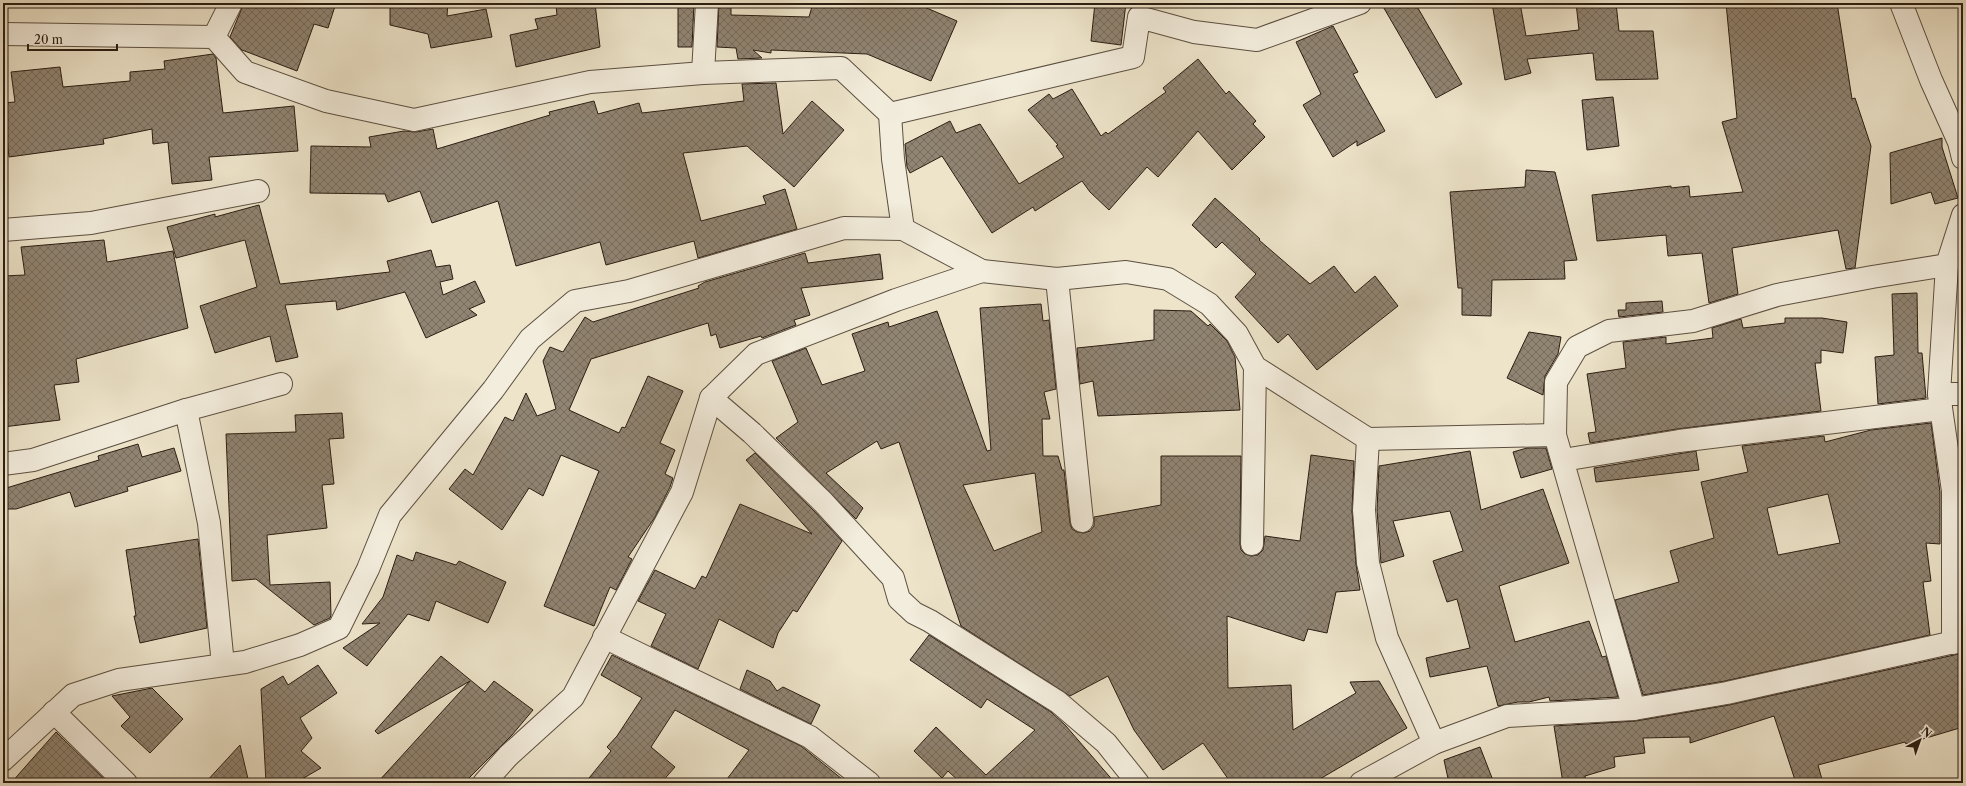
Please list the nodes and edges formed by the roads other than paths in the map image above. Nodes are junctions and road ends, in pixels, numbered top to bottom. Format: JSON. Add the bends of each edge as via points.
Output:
{"nodes":[{"id":1,"x":230,"y":3,"type":"edge"},
{"id":2,"x":708,"y":3,"type":"edge"},
{"id":3,"x":1360,"y":3,"type":"edge"},
{"id":4,"x":1904,"y":4,"type":"edge"},
{"id":5,"x":3,"y":34,"type":"edge"},
{"id":6,"x":214,"y":37,"type":"junction"},
{"id":7,"x":703,"y":73,"type":"junction"},
{"id":8,"x":890,"y":114,"type":"junction"},
{"id":9,"x":1963,"y":158,"type":"edge"},
{"id":10,"x":258,"y":191,"type":"dead end"},
{"id":11,"x":1963,"y":215,"type":"edge"},
{"id":12,"x":903,"y":229,"type":"junction"},
{"id":13,"x":3,"y":230,"type":"edge"},
{"id":14,"x":1947,"y":266,"type":"junction"},
{"id":15,"x":982,"y":271,"type":"junction"},
{"id":16,"x":1057,"y":279,"type":"junction"},
{"id":17,"x":1255,"y":367,"type":"junction"},
{"id":18,"x":281,"y":384,"type":"dead end"},
{"id":19,"x":1963,"y":394,"type":"edge"},
{"id":20,"x":711,"y":398,"type":"junction"},
{"id":21,"x":1940,"y":401,"type":"junction"},
{"id":22,"x":186,"y":410,"type":"junction"},
{"id":23,"x":1555,"y":435,"type":"junction"},
{"id":24,"x":1368,"y":438,"type":"junction"},
{"id":25,"x":1563,"y":460,"type":"junction"},
{"id":26,"x":3,"y":464,"type":"edge"},
{"id":27,"x":1082,"y":521,"type":"dead end"},
{"id":28,"x":1252,"y":544,"type":"dead end"},
{"id":29,"x":604,"y":637,"type":"junction"},
{"id":30,"x":1958,"y":642,"type":"edge"},
{"id":31,"x":223,"y":665,"type":"junction"},
{"id":32,"x":1634,"y":709,"type":"junction"},
{"id":33,"x":54,"y":712,"type":"junction"},
{"id":34,"x":1434,"y":743,"type":"junction"},
{"id":35,"x":3,"y":760,"type":"edge"},
{"id":36,"x":126,"y":783,"type":"edge"},
{"id":37,"x":484,"y":783,"type":"edge"},
{"id":38,"x":869,"y":783,"type":"edge"},
{"id":39,"x":1138,"y":783,"type":"edge"},
{"id":40,"x":1361,"y":783,"type":"edge"}],
"edges":[{"from":1,"to":6,"type":"street"},
{"from":2,"to":7,"type":"street"},
{"from":3,"to":8,"type":"street","via":[[1257,40],[1194,32],[1139,17],[1133,57]]},
{"from":4,"to":9,"type":"street"},
{"from":5,"to":6,"type":"street"},
{"from":6,"to":7,"type":"street","via":[[245,72],[326,100],[414,120],[590,82]]},
{"from":7,"to":8,"type":"street","via":[[840,68]]},
{"from":8,"to":12,"type":"street","via":[[893,159]]},
{"from":10,"to":13,"type":"street","via":[[91,223]]},
{"from":11,"to":14,"type":"street"},
{"from":12,"to":15,"type":"street"},
{"from":12,"to":31,"type":"street","via":[[844,228],[629,291],[575,302],[530,339],[493,390],[390,515],[368,569],[339,628],[300,645],[246,662]]},
{"from":14,"to":21,"type":"street"},
{"from":14,"to":23,"type":"street","via":[[1777,295],[1693,321],[1609,331],[1577,347],[1556,382]]},
{"from":15,"to":16,"type":"street"},
{"from":15,"to":20,"type":"street","via":[[896,300],[756,354]]},
{"from":16,"to":17,"type":"street","via":[[1126,272],[1168,279],[1209,304],[1237,334]]},
{"from":16,"to":27,"type":"street"},
{"from":17,"to":24,"type":"street"},
{"from":17,"to":28,"type":"street"},
{"from":18,"to":22,"type":"street"},
{"from":19,"to":21,"type":"street"},
{"from":20,"to":29,"type":"street","via":[[682,492]]},
{"from":20,"to":39,"type":"street","via":[[752,433],[823,502],[892,578],[899,599],[914,613],[1058,702],[1106,743]]},
{"from":21,"to":25,"type":"street"},
{"from":21,"to":30,"type":"street","via":[[1953,491]]},
{"from":22,"to":26,"type":"street","via":[[33,460]]},
{"from":22,"to":31,"type":"street","via":[[209,523]]},
{"from":23,"to":24,"type":"street"},
{"from":23,"to":25,"type":"street"},
{"from":24,"to":34,"type":"street","via":[[1364,510],[1368,563],[1387,638]]},
{"from":25,"to":32,"type":"street"},
{"from":29,"to":37,"type":"street","via":[[573,697],[508,756]]},
{"from":29,"to":38,"type":"street","via":[[810,737]]},
{"from":30,"to":32,"type":"street","via":[[1727,693]]},
{"from":31,"to":33,"type":"street","via":[[118,680],[73,695]]},
{"from":32,"to":34,"type":"street","via":[[1507,716]]},
{"from":33,"to":35,"type":"street"},
{"from":33,"to":36,"type":"street"},
{"from":34,"to":40,"type":"street"}]}
